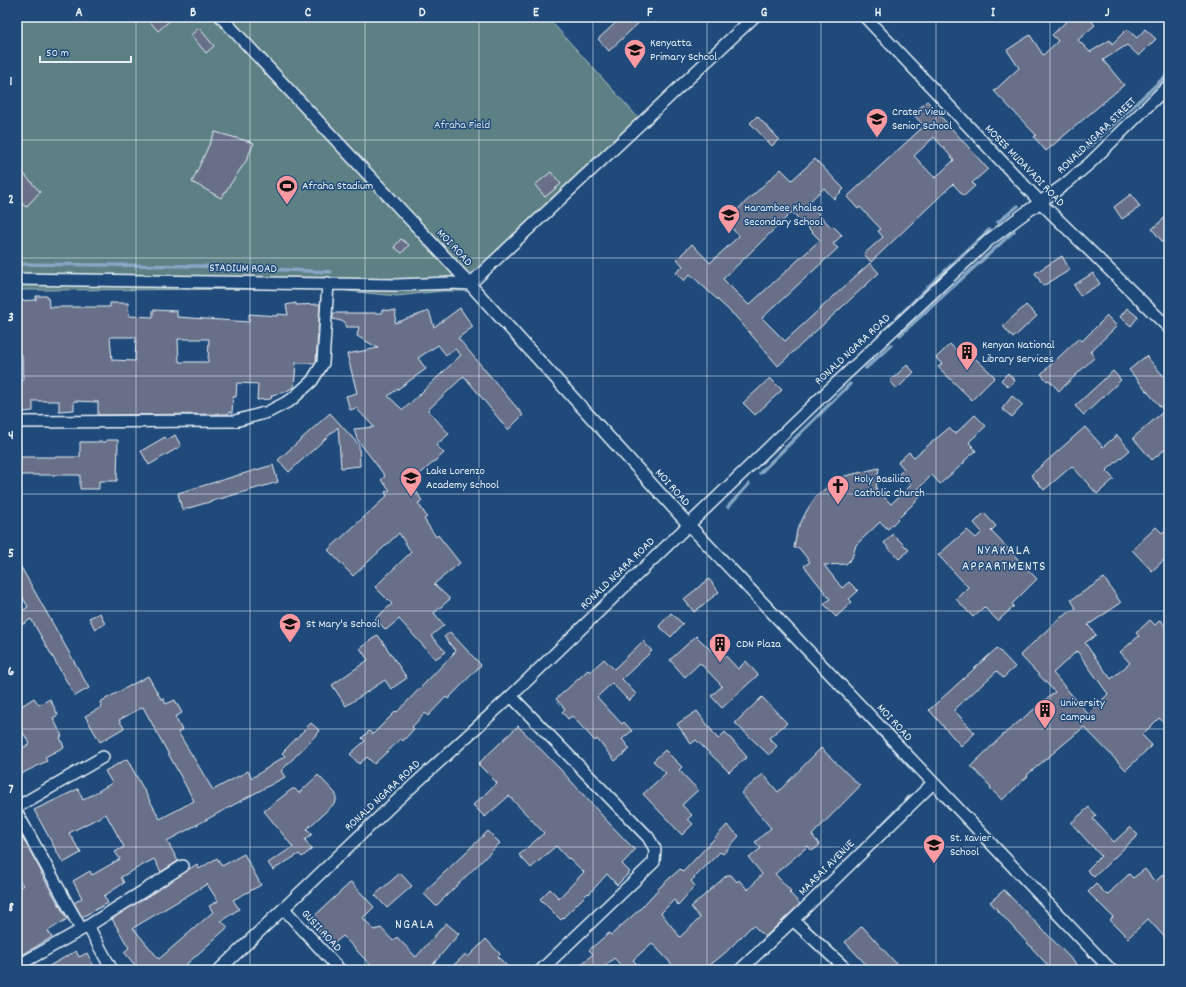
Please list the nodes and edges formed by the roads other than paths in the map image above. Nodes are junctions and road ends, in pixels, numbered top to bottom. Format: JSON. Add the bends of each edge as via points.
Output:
{"nodes":[{"id":1,"x":221,"y":17,"type":"edge"},
{"id":2,"x":754,"y":17,"type":"edge"},
{"id":3,"x":865,"y":17,"type":"edge"},
{"id":4,"x":1169,"y":85,"type":"edge"},
{"id":5,"x":1041,"y":203,"type":"junction"},
{"id":6,"x":17,"y":279,"type":"edge"},
{"id":7,"x":328,"y":283,"type":"junction"},
{"id":8,"x":470,"y":284,"type":"junction"},
{"id":9,"x":1169,"y":328,"type":"edge"},
{"id":10,"x":17,"y":422,"type":"edge"},
{"id":11,"x":688,"y":524,"type":"junction"},
{"id":12,"x":511,"y":696,"type":"junction"},
{"id":13,"x":103,"y":757,"type":"dead end"},
{"id":14,"x":933,"y":783,"type":"junction"},
{"id":15,"x":17,"y":807,"type":"edge"},
{"id":16,"x":17,"y":813,"type":"edge"},
{"id":17,"x":183,"y":866,"type":"dead end"},
{"id":18,"x":284,"y":909,"type":"junction"},
{"id":19,"x":794,"y":920,"type":"junction"},
{"id":20,"x":84,"y":928,"type":"junction"},
{"id":21,"x":17,"y":966,"type":"edge"},
{"id":22,"x":112,"y":970,"type":"edge"},
{"id":23,"x":219,"y":970,"type":"edge"},
{"id":24,"x":340,"y":970,"type":"edge"},
{"id":25,"x":541,"y":970,"type":"edge"},
{"id":26,"x":740,"y":970,"type":"edge"},
{"id":27,"x":847,"y":970,"type":"edge"},
{"id":28,"x":1111,"y":970,"type":"edge"}],
"edges":[{"from":1,"to":8,"type":"street","name":"MOI ROAD"},
{"from":2,"to":8,"type":"street"},
{"from":3,"to":5,"type":"street","name":"MOSES MUDAVADI ROAD"},
{"from":4,"to":5,"type":"street","name":"RONALD NGARA STREET","via":[[1090,163]]},
{"from":5,"to":9,"type":"street","name":"MOSES MUDAVADI ROAD"},
{"from":5,"to":11,"type":"street","name":"RONALD NGARA ROAD","via":[[989,240]]},
{"from":6,"to":7,"type":"street","name":"STADIUM ROAD"},
{"from":7,"to":8,"type":"street","name":"STADIUM ROAD"},
{"from":7,"to":10,"type":"street","via":[[323,363],[312,381],[291,400],[268,412],[235,421]]},
{"from":8,"to":11,"type":"street","name":"MOI ROAD"},
{"from":11,"to":12,"type":"street","name":"RONALD NGARA ROAD"},
{"from":11,"to":14,"type":"street","name":"MOI ROAD"},
{"from":12,"to":18,"type":"street","name":"RONALD NGARA ROAD"},
{"from":12,"to":25,"type":"street","via":[[648,837],[655,849],[654,862]]},
{"from":13,"to":15,"type":"street"},
{"from":14,"to":19,"type":"street","name":"MAASAI AVENUE"},
{"from":14,"to":28,"type":"street","name":"MOI ROAD"},
{"from":16,"to":20,"type":"street"},
{"from":17,"to":20,"type":"street"},
{"from":18,"to":23,"type":"street","name":"RONALD NGARA ROAD"},
{"from":18,"to":24,"type":"street","name":"GUSII ROAD"},
{"from":19,"to":26,"type":"street","name":"MAASAI AVENUE"},
{"from":19,"to":27,"type":"street"},
{"from":20,"to":21,"type":"street"},
{"from":20,"to":22,"type":"street"}]}
